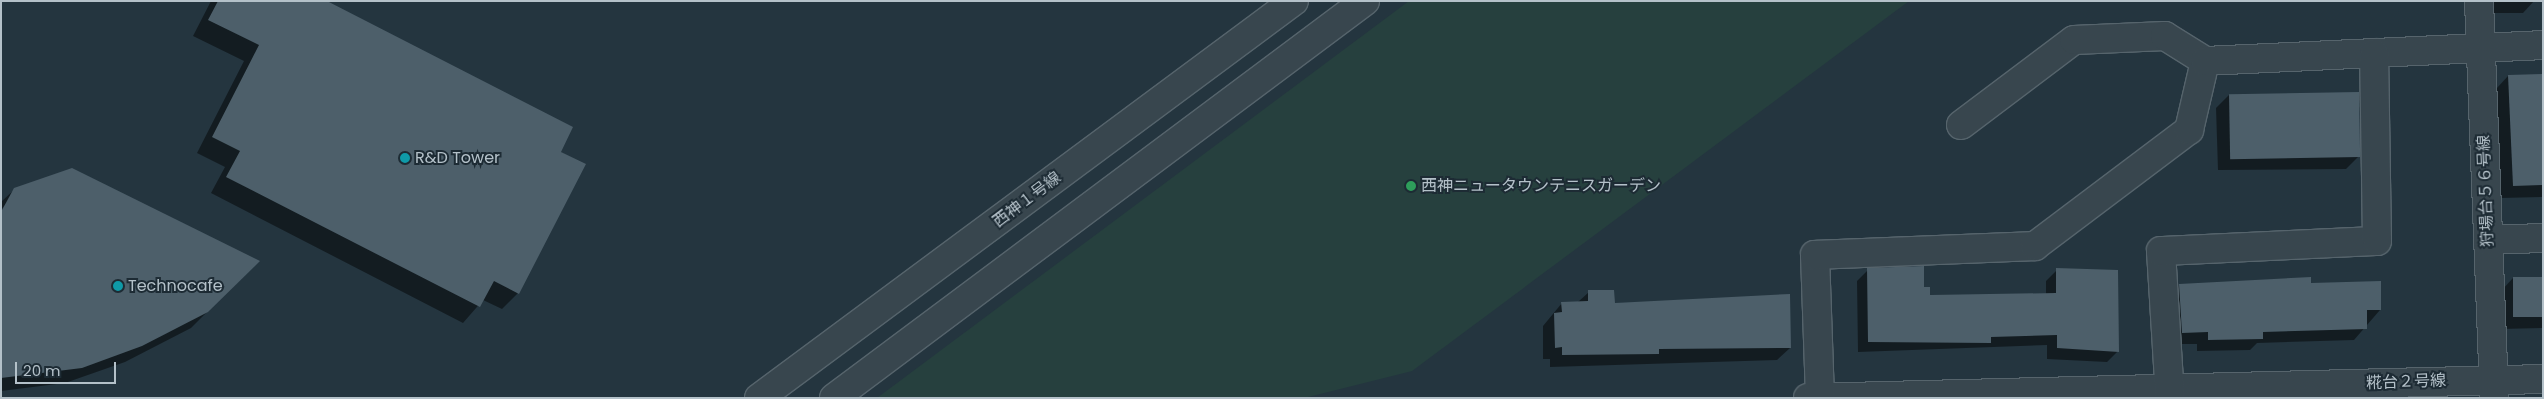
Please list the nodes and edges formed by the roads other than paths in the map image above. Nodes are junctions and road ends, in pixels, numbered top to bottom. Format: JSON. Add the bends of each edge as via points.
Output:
{"nodes":[{"id":1,"x":1294,"y":1,"type":"edge"},
{"id":2,"x":2479,"y":1,"type":"edge"},
{"id":3,"x":1363,"y":2,"type":"edge"},
{"id":4,"x":2543,"y":45,"type":"edge"},
{"id":5,"x":2481,"y":48,"type":"junction"},
{"id":6,"x":2374,"y":53,"type":"junction"},
{"id":7,"x":2205,"y":61,"type":"junction"},
{"id":8,"x":1961,"y":125,"type":"dead end"},
{"id":9,"x":2543,"y":238,"type":"edge"},
{"id":10,"x":2488,"y":240,"type":"junction"},
{"id":11,"x":2543,"y":379,"type":"edge"},
{"id":12,"x":2494,"y":389,"type":"edge"},
{"id":13,"x":2170,"y":393,"type":"edge"},
{"id":14,"x":759,"y":398,"type":"edge"},
{"id":15,"x":834,"y":398,"type":"edge"},
{"id":16,"x":1808,"y":398,"type":"edge"},
{"id":17,"x":1820,"y":398,"type":"edge"}],
"edges":[{"from":1,"to":14,"type":"street","name":"西神１号線"},
{"from":2,"to":5,"type":"street","name":"狩場台５６号線"},
{"from":3,"to":15,"type":"street"},
{"from":4,"to":5,"type":"street"},
{"from":5,"to":6,"type":"street"},
{"from":5,"to":10,"type":"street","name":"狩場台５６号線"},
{"from":6,"to":7,"type":"street"},
{"from":6,"to":13,"type":"street","via":[[2377,242],[2161,252]]},
{"from":7,"to":8,"type":"street","via":[[2165,36],[2074,40]]},
{"from":7,"to":17,"type":"street","via":[[2189,130],[2035,246],[1815,255]]},
{"from":9,"to":10,"type":"street"},
{"from":10,"to":12,"type":"street","name":"狩場台５６号線"},
{"from":11,"to":12,"type":"street","name":"糀台２号線"},
{"from":12,"to":13,"type":"street","name":"糀台２号線"},
{"from":13,"to":17,"type":"street","name":"糀台２号線"},
{"from":16,"to":17,"type":"street","name":"糀台２号線"}]}
